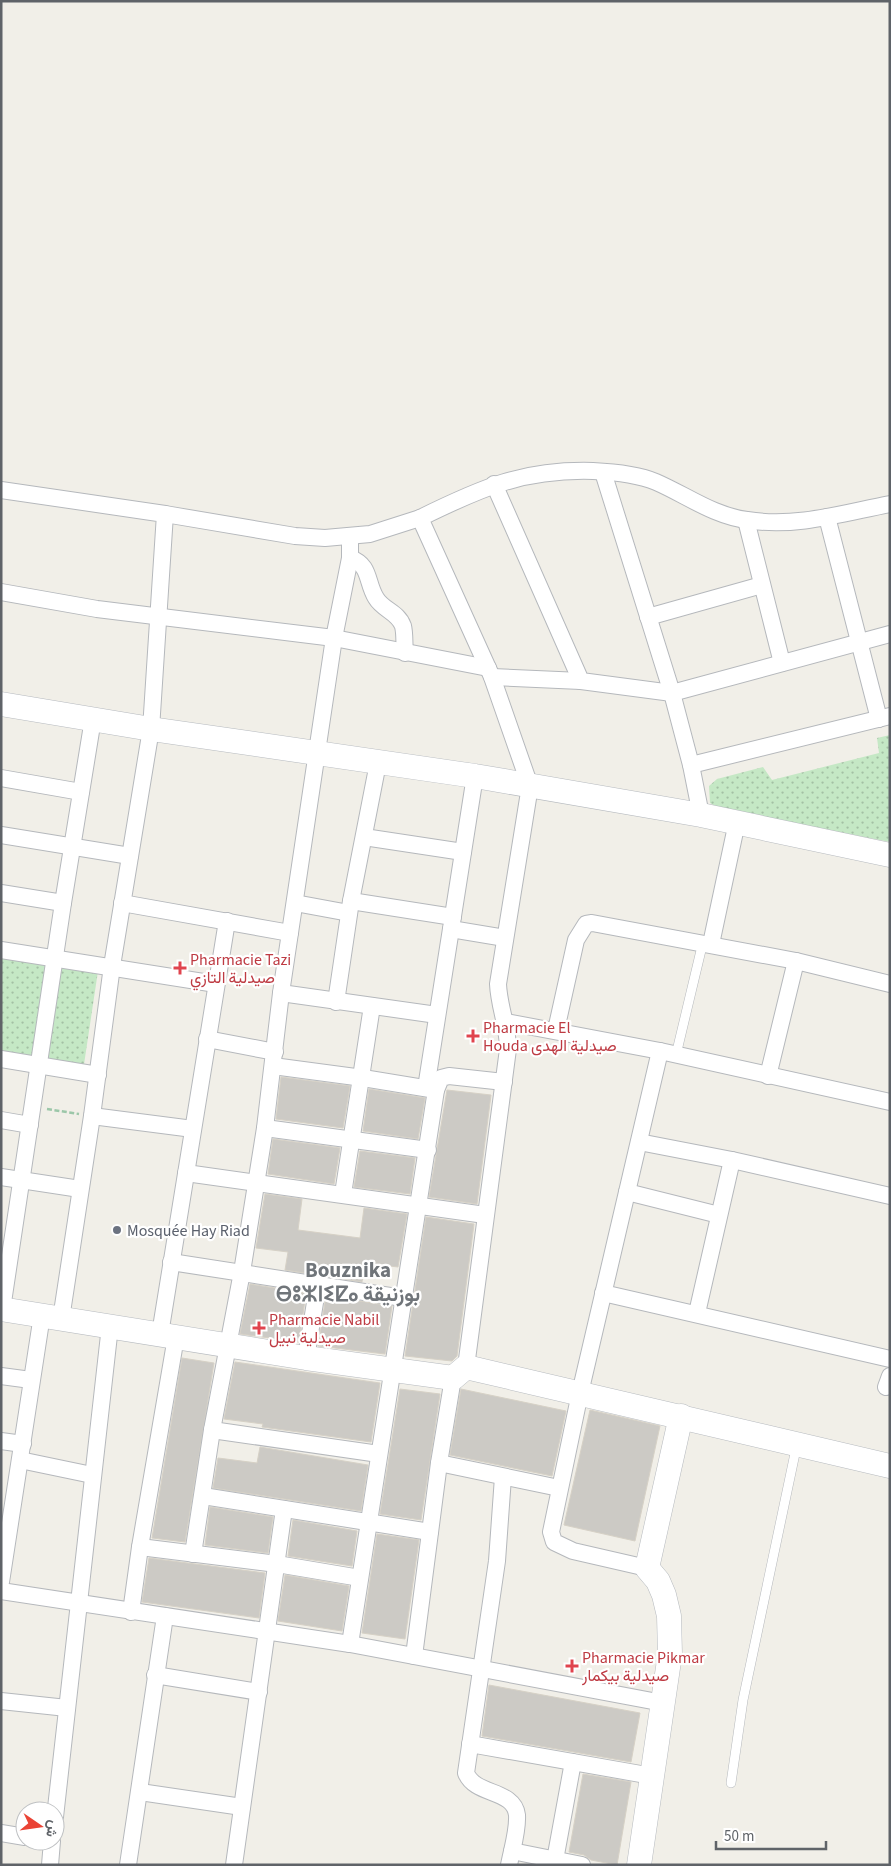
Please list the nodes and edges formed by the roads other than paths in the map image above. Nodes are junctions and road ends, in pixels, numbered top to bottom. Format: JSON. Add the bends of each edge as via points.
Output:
{"nodes":[{"id":1,"x":603,"y":472,"type":"junction"},
{"id":2,"x":494,"y":484,"type":"junction"},
{"id":3,"x":1,"y":490,"type":"edge"},
{"id":4,"x":890,"y":504,"type":"edge"},
{"id":5,"x":165,"y":514,"type":"junction"},
{"id":6,"x":827,"y":517,"type":"junction"},
{"id":7,"x":420,"y":518,"type":"junction"},
{"id":8,"x":746,"y":520,"type":"junction"},
{"id":9,"x":350,"y":537,"type":"junction"},
{"id":10,"x":350,"y":558,"type":"junction"},
{"id":11,"x":762,"y":585,"type":"junction"},
{"id":12,"x":1,"y":592,"type":"edge"},
{"id":13,"x":160,"y":615,"type":"junction"},
{"id":14,"x":648,"y":617,"type":"junction"},
{"id":15,"x":890,"y":634,"type":"edge"},
{"id":16,"x":334,"y":638,"type":"junction"},
{"id":17,"x":859,"y":642,"type":"junction"},
{"id":18,"x":405,"y":653,"type":"junction"},
{"id":19,"x":782,"y":663,"type":"junction"},
{"id":20,"x":490,"y":673,"type":"junction"},
{"id":21,"x":581,"y":681,"type":"junction"},
{"id":22,"x":672,"y":693,"type":"junction"},
{"id":23,"x":1,"y":704,"type":"edge"},
{"id":24,"x":885,"y":717,"type":"edge"},
{"id":25,"x":93,"y":719,"type":"junction"},
{"id":26,"x":151,"y":729,"type":"junction"},
{"id":27,"x":318,"y":753,"type":"junction"},
{"id":28,"x":378,"y":763,"type":"junction"},
{"id":29,"x":691,"y":765,"type":"junction"},
{"id":30,"x":475,"y":776,"type":"junction"},
{"id":31,"x":1,"y":778,"type":"edge"},
{"id":32,"x":530,"y":786,"type":"junction"},
{"id":33,"x":81,"y":792,"type":"junction"},
{"id":34,"x":701,"y":815,"type":"junction"},
{"id":35,"x":737,"y":822,"type":"junction"},
{"id":36,"x":1,"y":835,"type":"edge"},
{"id":37,"x":364,"y":837,"type":"junction"},
{"id":38,"x":73,"y":846,"type":"junction"},
{"id":39,"x":463,"y":852,"type":"junction"},
{"id":40,"x":890,"y":855,"type":"edge"},
{"id":41,"x":130,"y":856,"type":"junction"},
{"id":42,"x":1,"y":893,"type":"edge"},
{"id":43,"x":63,"y":903,"type":"junction"},
{"id":44,"x":122,"y":903,"type":"junction"},
{"id":45,"x":295,"y":903,"type":"junction"},
{"id":46,"x":350,"y":907,"type":"junction"},
{"id":47,"x":227,"y":921,"type":"junction"},
{"id":48,"x":452,"y":923,"type":"junction"},
{"id":49,"x":290,"y":933,"type":"junction"},
{"id":50,"x":505,"y":938,"type":"junction"},
{"id":51,"x":707,"y":943,"type":"junction"},
{"id":52,"x":1,"y":950,"type":"edge"},
{"id":53,"x":54,"y":958,"type":"junction"},
{"id":54,"x":796,"y":961,"type":"junction"},
{"id":55,"x":112,"y":966,"type":"junction"},
{"id":56,"x":216,"y":984,"type":"junction"},
{"id":57,"x":890,"y":984,"type":"edge"},
{"id":58,"x":281,"y":993,"type":"junction"},
{"id":59,"x":336,"y":1002,"type":"junction"},
{"id":60,"x":372,"y":1006,"type":"junction"},
{"id":61,"x":437,"y":1015,"type":"junction"},
{"id":62,"x":506,"y":1022,"type":"junction"},
{"id":63,"x":556,"y":1030,"type":"junction"},
{"id":64,"x":207,"y":1039,"type":"junction"},
{"id":65,"x":660,"y":1051,"type":"junction"},
{"id":66,"x":676,"y":1055,"type":"junction"},
{"id":67,"x":274,"y":1059,"type":"junction"},
{"id":68,"x":1,"y":1060,"type":"edge"},
{"id":69,"x":38,"y":1065,"type":"junction"},
{"id":70,"x":98,"y":1075,"type":"junction"},
{"id":71,"x":768,"y":1076,"type":"junction"},
{"id":72,"x":362,"y":1078,"type":"junction"},
{"id":73,"x":504,"y":1082,"type":"junction"},
{"id":74,"x":431,"y":1089,"type":"junction"},
{"id":75,"x":890,"y":1102,"type":"edge"},
{"id":76,"x":92,"y":1116,"type":"junction"},
{"id":77,"x":1,"y":1120,"type":"edge"},
{"id":78,"x":30,"y":1125,"type":"junction"},
{"id":79,"x":265,"y":1128,"type":"junction"},
{"id":80,"x":193,"y":1129,"type":"junction"},
{"id":81,"x":352,"y":1140,"type":"junction"},
{"id":82,"x":639,"y":1142,"type":"junction"},
{"id":83,"x":428,"y":1150,"type":"junction"},
{"id":84,"x":732,"y":1160,"type":"junction"},
{"id":85,"x":186,"y":1174,"type":"junction"},
{"id":86,"x":1,"y":1177,"type":"edge"},
{"id":87,"x":22,"y":1180,"type":"junction"},
{"id":88,"x":256,"y":1182,"type":"junction"},
{"id":89,"x":80,"y":1189,"type":"junction"},
{"id":90,"x":627,"y":1192,"type":"junction"},
{"id":91,"x":343,"y":1194,"type":"junction"},
{"id":92,"x":890,"y":1196,"type":"edge"},
{"id":93,"x":420,"y":1206,"type":"junction"},
{"id":94,"x":485,"y":1215,"type":"junction"},
{"id":95,"x":719,"y":1215,"type":"junction"},
{"id":96,"x":7,"y":1238,"type":"edge"},
{"id":97,"x":171,"y":1262,"type":"junction"},
{"id":98,"x":242,"y":1272,"type":"junction"},
{"id":99,"x":318,"y":1284,"type":"junction"},
{"id":100,"x":603,"y":1292,"type":"junction"},
{"id":101,"x":403,"y":1298,"type":"junction"},
{"id":102,"x":2,"y":1309,"type":"edge"},
{"id":103,"x":697,"y":1313,"type":"junction"},
{"id":104,"x":51,"y":1317,"type":"junction"},
{"id":105,"x":110,"y":1326,"type":"junction"},
{"id":106,"x":168,"y":1335,"type":"junction"},
{"id":107,"x":229,"y":1346,"type":"junction"},
{"id":108,"x":306,"y":1358,"type":"junction"},
{"id":109,"x":890,"y":1359,"type":"edge"},
{"id":110,"x":394,"y":1370,"type":"junction"},
{"id":111,"x":460,"y":1372,"type":"junction"},
{"id":112,"x":1,"y":1376,"type":"edge"},
{"id":113,"x":31,"y":1380,"type":"junction"},
{"id":114,"x":580,"y":1393,"type":"junction"},
{"id":115,"x":681,"y":1416,"type":"junction"},
{"id":116,"x":212,"y":1430,"type":"junction"},
{"id":117,"x":1,"y":1441,"type":"edge"},
{"id":118,"x":797,"y":1444,"type":"junction"},
{"id":119,"x":21,"y":1452,"type":"junction"},
{"id":120,"x":379,"y":1454,"type":"junction"},
{"id":121,"x":439,"y":1463,"type":"junction"},
{"id":122,"x":890,"y":1466,"type":"edge"},
{"id":123,"x":92,"y":1475,"type":"junction"},
{"id":124,"x":503,"y":1477,"type":"junction"},
{"id":125,"x":559,"y":1488,"type":"junction"},
{"id":126,"x":203,"y":1496,"type":"junction"},
{"id":127,"x":284,"y":1509,"type":"junction"},
{"id":128,"x":368,"y":1522,"type":"junction"},
{"id":129,"x":6,"y":1523,"type":"edge"},
{"id":130,"x":430,"y":1532,"type":"junction"},
{"id":131,"x":140,"y":1547,"type":"junction"},
{"id":132,"x":193,"y":1554,"type":"junction"},
{"id":133,"x":277,"y":1564,"type":"junction"},
{"id":134,"x":647,"y":1568,"type":"junction"},
{"id":135,"x":360,"y":1578,"type":"junction"},
{"id":136,"x":1,"y":1582,"type":"edge"},
{"id":137,"x":1,"y":1591,"type":"edge"},
{"id":138,"x":79,"y":1604,"type":"junction"},
{"id":139,"x":131,"y":1612,"type":"junction"},
{"id":140,"x":165,"y":1616,"type":"junction"},
{"id":141,"x":267,"y":1631,"type":"junction"},
{"id":142,"x":350,"y":1644,"type":"junction"},
{"id":143,"x":414,"y":1656,"type":"junction"},
{"id":144,"x":481,"y":1669,"type":"junction"},
{"id":145,"x":155,"y":1675,"type":"junction"},
{"id":146,"x":258,"y":1692,"type":"junction"},
{"id":147,"x":1,"y":1701,"type":"edge"},
{"id":148,"x":663,"y":1704,"type":"junction"},
{"id":149,"x":67,"y":1708,"type":"junction"},
{"id":150,"x":470,"y":1744,"type":"junction"},
{"id":151,"x":573,"y":1762,"type":"junction"},
{"id":152,"x":652,"y":1776,"type":"junction"},
{"id":153,"x":731,"y":1783,"type":"dead end"},
{"id":154,"x":140,"y":1792,"type":"junction"},
{"id":155,"x":57,"y":1801,"type":"edge"},
{"id":156,"x":242,"y":1807,"type":"junction"},
{"id":157,"x":1,"y":1834,"type":"edge"},
{"id":158,"x":15,"y":1836,"type":"edge"},
{"id":159,"x":51,"y":1851,"type":"edge"},
{"id":160,"x":511,"y":1858,"type":"edge"},
{"id":161,"x":555,"y":1860,"type":"junction"},
{"id":162,"x":50,"y":1865,"type":"edge"},
{"id":163,"x":128,"y":1865,"type":"edge"},
{"id":164,"x":234,"y":1865,"type":"edge"},
{"id":165,"x":582,"y":1865,"type":"edge"},
{"id":166,"x":639,"y":1865,"type":"edge"}],
"edges":[{"from":1,"to":2,"type":"street","via":[[547,472]]},
{"from":1,"to":8,"type":"street","via":[[644,478],[713,510]]},
{"from":1,"to":14,"type":"street"},
{"from":2,"to":7,"type":"street"},
{"from":2,"to":21,"type":"street"},
{"from":3,"to":5,"type":"street"},
{"from":4,"to":6,"type":"street"},
{"from":5,"to":9,"type":"street","via":[[295,536]]},
{"from":5,"to":13,"type":"street"},
{"from":6,"to":8,"type":"street","via":[[800,522]]},
{"from":6,"to":17,"type":"street"},
{"from":7,"to":9,"type":"street","via":[[391,529]]},
{"from":7,"to":20,"type":"street"},
{"from":8,"to":11,"type":"street"},
{"from":9,"to":10,"type":"street"},
{"from":10,"to":16,"type":"street"},
{"from":10,"to":18,"type":"street","via":[[365,568],[380,604],[399,618]]},
{"from":11,"to":14,"type":"street"},
{"from":11,"to":19,"type":"street"},
{"from":12,"to":13,"type":"street","via":[[97,609]]},
{"from":13,"to":16,"type":"street"},
{"from":13,"to":26,"type":"street"},
{"from":14,"to":22,"type":"street"},
{"from":15,"to":17,"type":"street"},
{"from":16,"to":18,"type":"street"},
{"from":16,"to":27,"type":"street"},
{"from":17,"to":19,"type":"street"},
{"from":17,"to":24,"type":"street"},
{"from":18,"to":20,"type":"street"},
{"from":19,"to":22,"type":"street"},
{"from":20,"to":21,"type":"street"},
{"from":20,"to":32,"type":"street"},
{"from":21,"to":22,"type":"street"},
{"from":22,"to":29,"type":"street"},
{"from":23,"to":25,"type":"street"},
{"from":24,"to":29,"type":"street"},
{"from":25,"to":26,"type":"street"},
{"from":25,"to":33,"type":"street"},
{"from":26,"to":27,"type":"street"},
{"from":26,"to":41,"type":"street"},
{"from":27,"to":28,"type":"street"},
{"from":27,"to":45,"type":"street"},
{"from":28,"to":30,"type":"street"},
{"from":28,"to":37,"type":"street"},
{"from":29,"to":34,"type":"street"},
{"from":30,"to":32,"type":"street"},
{"from":30,"to":39,"type":"street"},
{"from":31,"to":33,"type":"street"},
{"from":32,"to":34,"type":"street"},
{"from":32,"to":50,"type":"street"},
{"from":33,"to":38,"type":"street"},
{"from":34,"to":35,"type":"street"},
{"from":35,"to":40,"type":"street"},
{"from":35,"to":51,"type":"street"},
{"from":36,"to":38,"type":"street"},
{"from":37,"to":39,"type":"street"},
{"from":37,"to":46,"type":"street"},
{"from":38,"to":41,"type":"street"},
{"from":38,"to":43,"type":"street"},
{"from":39,"to":48,"type":"street"},
{"from":41,"to":44,"type":"street"},
{"from":42,"to":43,"type":"street"},
{"from":43,"to":53,"type":"street"},
{"from":44,"to":47,"type":"street"},
{"from":44,"to":55,"type":"street"},
{"from":45,"to":46,"type":"street"},
{"from":45,"to":49,"type":"street"},
{"from":46,"to":48,"type":"street"},
{"from":46,"to":59,"type":"street"},
{"from":47,"to":49,"type":"street"},
{"from":47,"to":56,"type":"street"},
{"from":48,"to":50,"type":"street"},
{"from":48,"to":61,"type":"street"},
{"from":49,"to":58,"type":"street"},
{"from":50,"to":62,"type":"street","via":[[498,984]]},
{"from":51,"to":54,"type":"street"},
{"from":51,"to":63,"type":"street","via":[[602,923],[586,924],[574,946]]},
{"from":51,"to":66,"type":"lane"},
{"from":52,"to":53,"type":"street"},
{"from":53,"to":55,"type":"street"},
{"from":53,"to":69,"type":"street"},
{"from":54,"to":57,"type":"street"},
{"from":54,"to":71,"type":"street"},
{"from":55,"to":56,"type":"street"},
{"from":55,"to":70,"type":"street"},
{"from":56,"to":64,"type":"street"},
{"from":58,"to":59,"type":"street"},
{"from":58,"to":67,"type":"street"},
{"from":59,"to":60,"type":"street"},
{"from":60,"to":61,"type":"street"},
{"from":60,"to":72,"type":"street"},
{"from":61,"to":74,"type":"street"},
{"from":62,"to":63,"type":"street"},
{"from":62,"to":73,"type":"street","via":[[508,1049]]},
{"from":63,"to":65,"type":"street"},
{"from":64,"to":67,"type":"street"},
{"from":64,"to":80,"type":"street"},
{"from":65,"to":66,"type":"street"},
{"from":65,"to":82,"type":"street"},
{"from":66,"to":71,"type":"street"},
{"from":67,"to":72,"type":"street"},
{"from":67,"to":79,"type":"street"},
{"from":68,"to":69,"type":"street"},
{"from":69,"to":70,"type":"street"},
{"from":69,"to":78,"type":"street"},
{"from":70,"to":76,"type":"street"},
{"from":71,"to":75,"type":"street"},
{"from":72,"to":74,"type":"street"},
{"from":72,"to":81,"type":"street"},
{"from":73,"to":74,"type":"street","via":[[449,1076],[440,1079]]},
{"from":73,"to":94,"type":"street"},
{"from":74,"to":83,"type":"street"},
{"from":76,"to":80,"type":"street"},
{"from":76,"to":89,"type":"street"},
{"from":77,"to":78,"type":"street"},
{"from":78,"to":87,"type":"street"},
{"from":79,"to":81,"type":"street"},
{"from":79,"to":88,"type":"street"},
{"from":80,"to":85,"type":"street"},
{"from":81,"to":83,"type":"street"},
{"from":81,"to":91,"type":"street"},
{"from":82,"to":84,"type":"street"},
{"from":82,"to":90,"type":"street"},
{"from":83,"to":93,"type":"street"},
{"from":84,"to":92,"type":"street"},
{"from":84,"to":95,"type":"street"},
{"from":85,"to":88,"type":"street"},
{"from":85,"to":97,"type":"street"},
{"from":86,"to":87,"type":"street"},
{"from":87,"to":89,"type":"street"},
{"from":87,"to":96,"type":"street"},
{"from":88,"to":91,"type":"street"},
{"from":88,"to":98,"type":"street"},
{"from":89,"to":104,"type":"street"},
{"from":90,"to":95,"type":"street"},
{"from":90,"to":100,"type":"street"},
{"from":91,"to":93,"type":"street"},
{"from":93,"to":94,"type":"street"},
{"from":93,"to":101,"type":"street"},
{"from":94,"to":111,"type":"street"},
{"from":95,"to":103,"type":"street"},
{"from":96,"to":102,"type":"street"},
{"from":97,"to":98,"type":"street"},
{"from":97,"to":106,"type":"street"},
{"from":98,"to":99,"type":"street"},
{"from":98,"to":107,"type":"street"},
{"from":99,"to":101,"type":"street"},
{"from":99,"to":108,"type":"street"},
{"from":100,"to":103,"type":"street"},
{"from":100,"to":114,"type":"street"},
{"from":101,"to":110,"type":"street"},
{"from":102,"to":104,"type":"street"},
{"from":103,"to":109,"type":"street"},
{"from":104,"to":105,"type":"street"},
{"from":104,"to":113,"type":"street"},
{"from":105,"to":106,"type":"street"},
{"from":105,"to":123,"type":"street"},
{"from":106,"to":107,"type":"street"},
{"from":106,"to":131,"type":"street"},
{"from":107,"to":108,"type":"street"},
{"from":107,"to":116,"type":"street"},
{"from":108,"to":110,"type":"street"},
{"from":110,"to":111,"type":"street"},
{"from":110,"to":120,"type":"street"},
{"from":111,"to":114,"type":"street"},
{"from":111,"to":121,"type":"street"},
{"from":112,"to":113,"type":"street"},
{"from":113,"to":119,"type":"street"},
{"from":114,"to":115,"type":"street"},
{"from":114,"to":125,"type":"street"},
{"from":115,"to":118,"type":"street"},
{"from":115,"to":134,"type":"street"},
{"from":116,"to":120,"type":"street"},
{"from":116,"to":126,"type":"street"},
{"from":117,"to":119,"type":"street"},
{"from":118,"to":122,"type":"street"},
{"from":118,"to":153,"type":"lane","via":[[743,1700]]},
{"from":119,"to":123,"type":"street"},
{"from":119,"to":129,"type":"street"},
{"from":120,"to":128,"type":"street"},
{"from":121,"to":124,"type":"street"},
{"from":121,"to":130,"type":"street"},
{"from":123,"to":138,"type":"street"},
{"from":124,"to":125,"type":"street"},
{"from":124,"to":144,"type":"street"},
{"from":125,"to":134,"type":"street","via":[[551,1532],[554,1542],[573,1552]]},
{"from":126,"to":127,"type":"street"},
{"from":126,"to":132,"type":"street"},
{"from":127,"to":128,"type":"street"},
{"from":127,"to":133,"type":"street"},
{"from":128,"to":130,"type":"street"},
{"from":128,"to":135,"type":"street"},
{"from":129,"to":136,"type":"street"},
{"from":130,"to":143,"type":"street"},
{"from":131,"to":132,"type":"street"},
{"from":131,"to":139,"type":"street"},
{"from":132,"to":133,"type":"street"},
{"from":133,"to":135,"type":"street"},
{"from":133,"to":141,"type":"street"},
{"from":134,"to":148,"type":"street","via":[[658,1581],[669,1616],[670,1654]]},
{"from":135,"to":142,"type":"street"},
{"from":137,"to":138,"type":"street"},
{"from":138,"to":139,"type":"street"},
{"from":138,"to":149,"type":"street"},
{"from":139,"to":140,"type":"street"},
{"from":140,"to":141,"type":"street"},
{"from":140,"to":145,"type":"street"},
{"from":141,"to":142,"type":"street"},
{"from":141,"to":146,"type":"street"},
{"from":142,"to":143,"type":"street"},
{"from":143,"to":144,"type":"street"},
{"from":144,"to":148,"type":"street"},
{"from":144,"to":150,"type":"street"},
{"from":145,"to":146,"type":"street"},
{"from":145,"to":154,"type":"street"},
{"from":146,"to":156,"type":"street"},
{"from":147,"to":149,"type":"street"},
{"from":148,"to":152,"type":"street"},
{"from":149,"to":155,"type":"street"},
{"from":150,"to":151,"type":"street"},
{"from":150,"to":160,"type":"street","via":[[466,1773],[469,1781],[509,1800],[516,1809],[517,1826]]},
{"from":151,"to":152,"type":"street"},
{"from":151,"to":161,"type":"street"},
{"from":152,"to":166,"type":"street"},
{"from":154,"to":156,"type":"street"},
{"from":154,"to":163,"type":"street"},
{"from":156,"to":164,"type":"street"},
{"from":157,"to":158,"type":"street"},
{"from":159,"to":162,"type":"street"},
{"from":160,"to":161,"type":"street"},
{"from":161,"to":165,"type":"street"}]}
